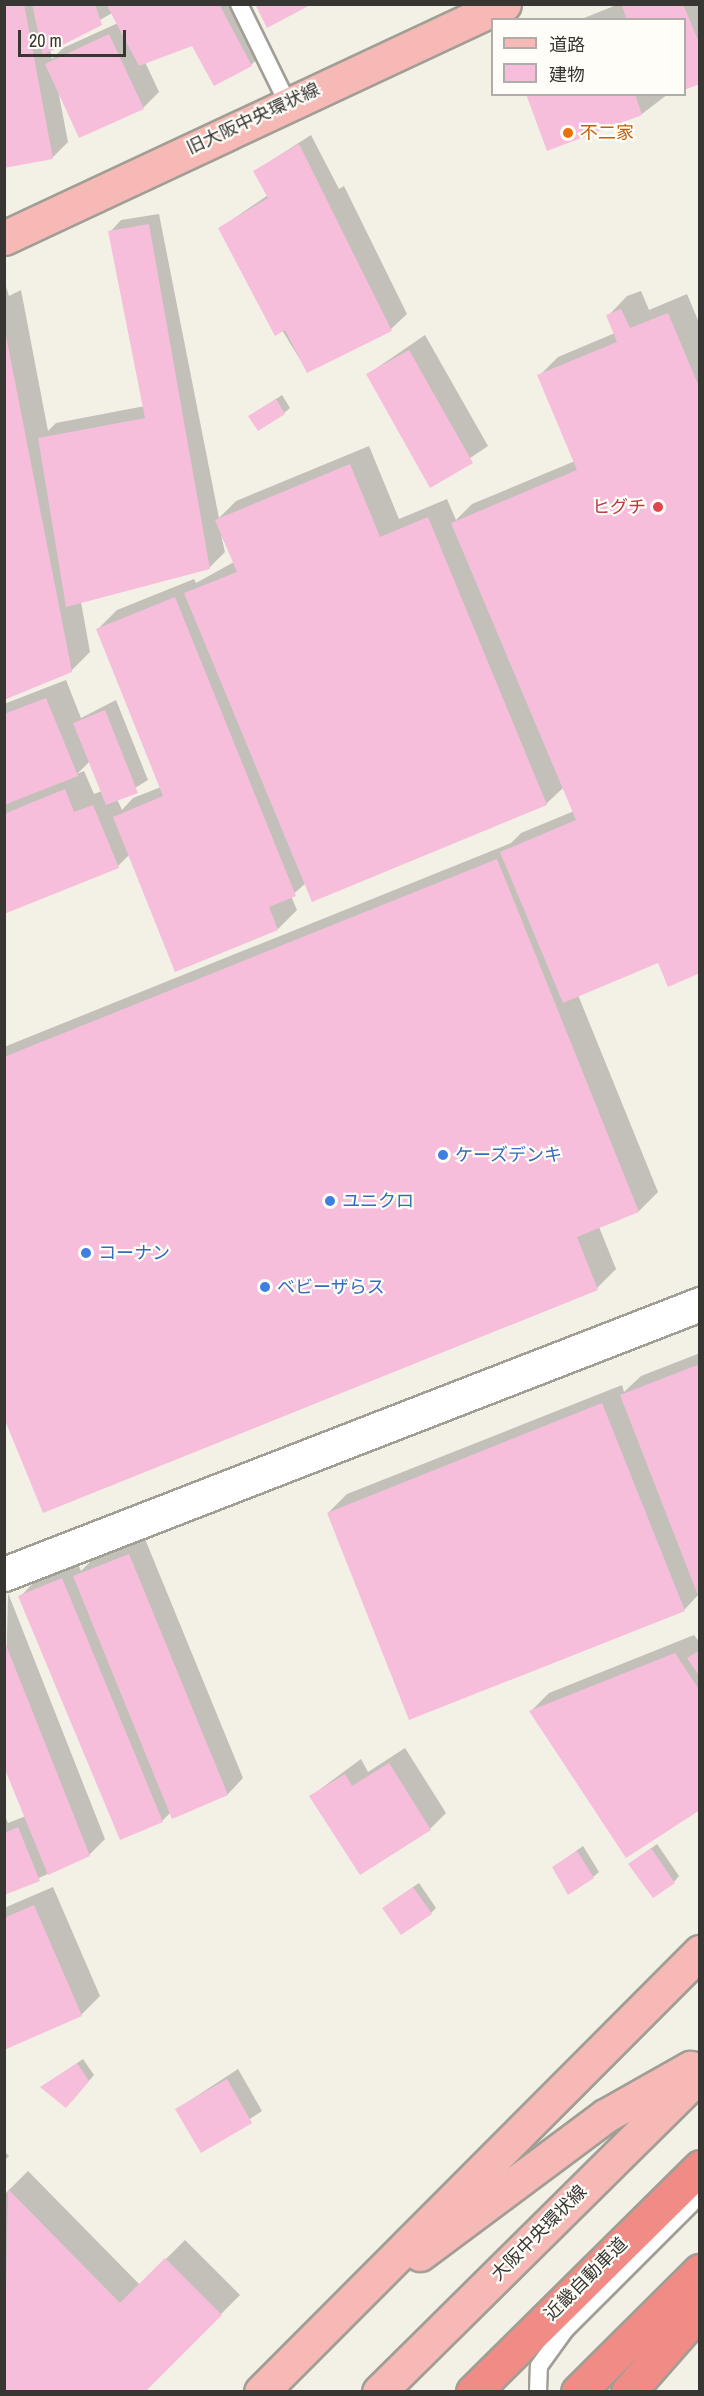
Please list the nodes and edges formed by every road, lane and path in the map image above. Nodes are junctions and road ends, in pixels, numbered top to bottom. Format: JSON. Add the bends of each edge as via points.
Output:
{"nodes":[{"id":1,"x":239,"y":4,"type":"edge"},
{"id":2,"x":504,"y":4,"type":"edge"},
{"id":3,"x":287,"y":102,"type":"junction"},
{"id":4,"x":4,"y":238,"type":"edge"},
{"id":5,"x":699,"y":1304,"type":"edge"},
{"id":6,"x":5,"y":1571,"type":"edge"},
{"id":7,"x":699,"y":1952,"type":"edge"},
{"id":8,"x":699,"y":2062,"type":"edge"},
{"id":9,"x":699,"y":2074,"type":"edge"},
{"id":10,"x":699,"y":2167,"type":"edge"},
{"id":11,"x":699,"y":2195,"type":"edge"},
{"id":12,"x":699,"y":2271,"type":"edge"},
{"id":13,"x":363,"y":2291,"type":"junction"},
{"id":14,"x":699,"y":2310,"type":"edge"},
{"id":15,"x":261,"y":2391,"type":"edge"},
{"id":16,"x":379,"y":2391,"type":"edge"},
{"id":17,"x":473,"y":2391,"type":"edge"},
{"id":18,"x":538,"y":2391,"type":"edge"},
{"id":19,"x":578,"y":2391,"type":"edge"},
{"id":20,"x":628,"y":2391,"type":"edge"}],
"edges":[{"from":1,"to":3,"type":"lane"},
{"from":2,"to":3,"type":"main road","name":"旧大阪中央環状線"},
{"from":3,"to":4,"type":"main road","name":"旧大阪中央環状線"},
{"from":5,"to":6,"type":"street"},
{"from":7,"to":13,"type":"main road"},
{"from":8,"to":13,"type":"main road","via":[[605,2116],[479,2215]]},
{"from":9,"to":16,"type":"main road","name":"大阪中央環状線"},
{"from":10,"to":17,"type":"highway","name":"近畿自動車道"},
{"from":11,"to":18,"type":"lane","via":[[565,2330],[539,2366]]},
{"from":12,"to":19,"type":"highway"},
{"from":13,"to":15,"type":"main road"},
{"from":14,"to":20,"type":"highway"}]}
